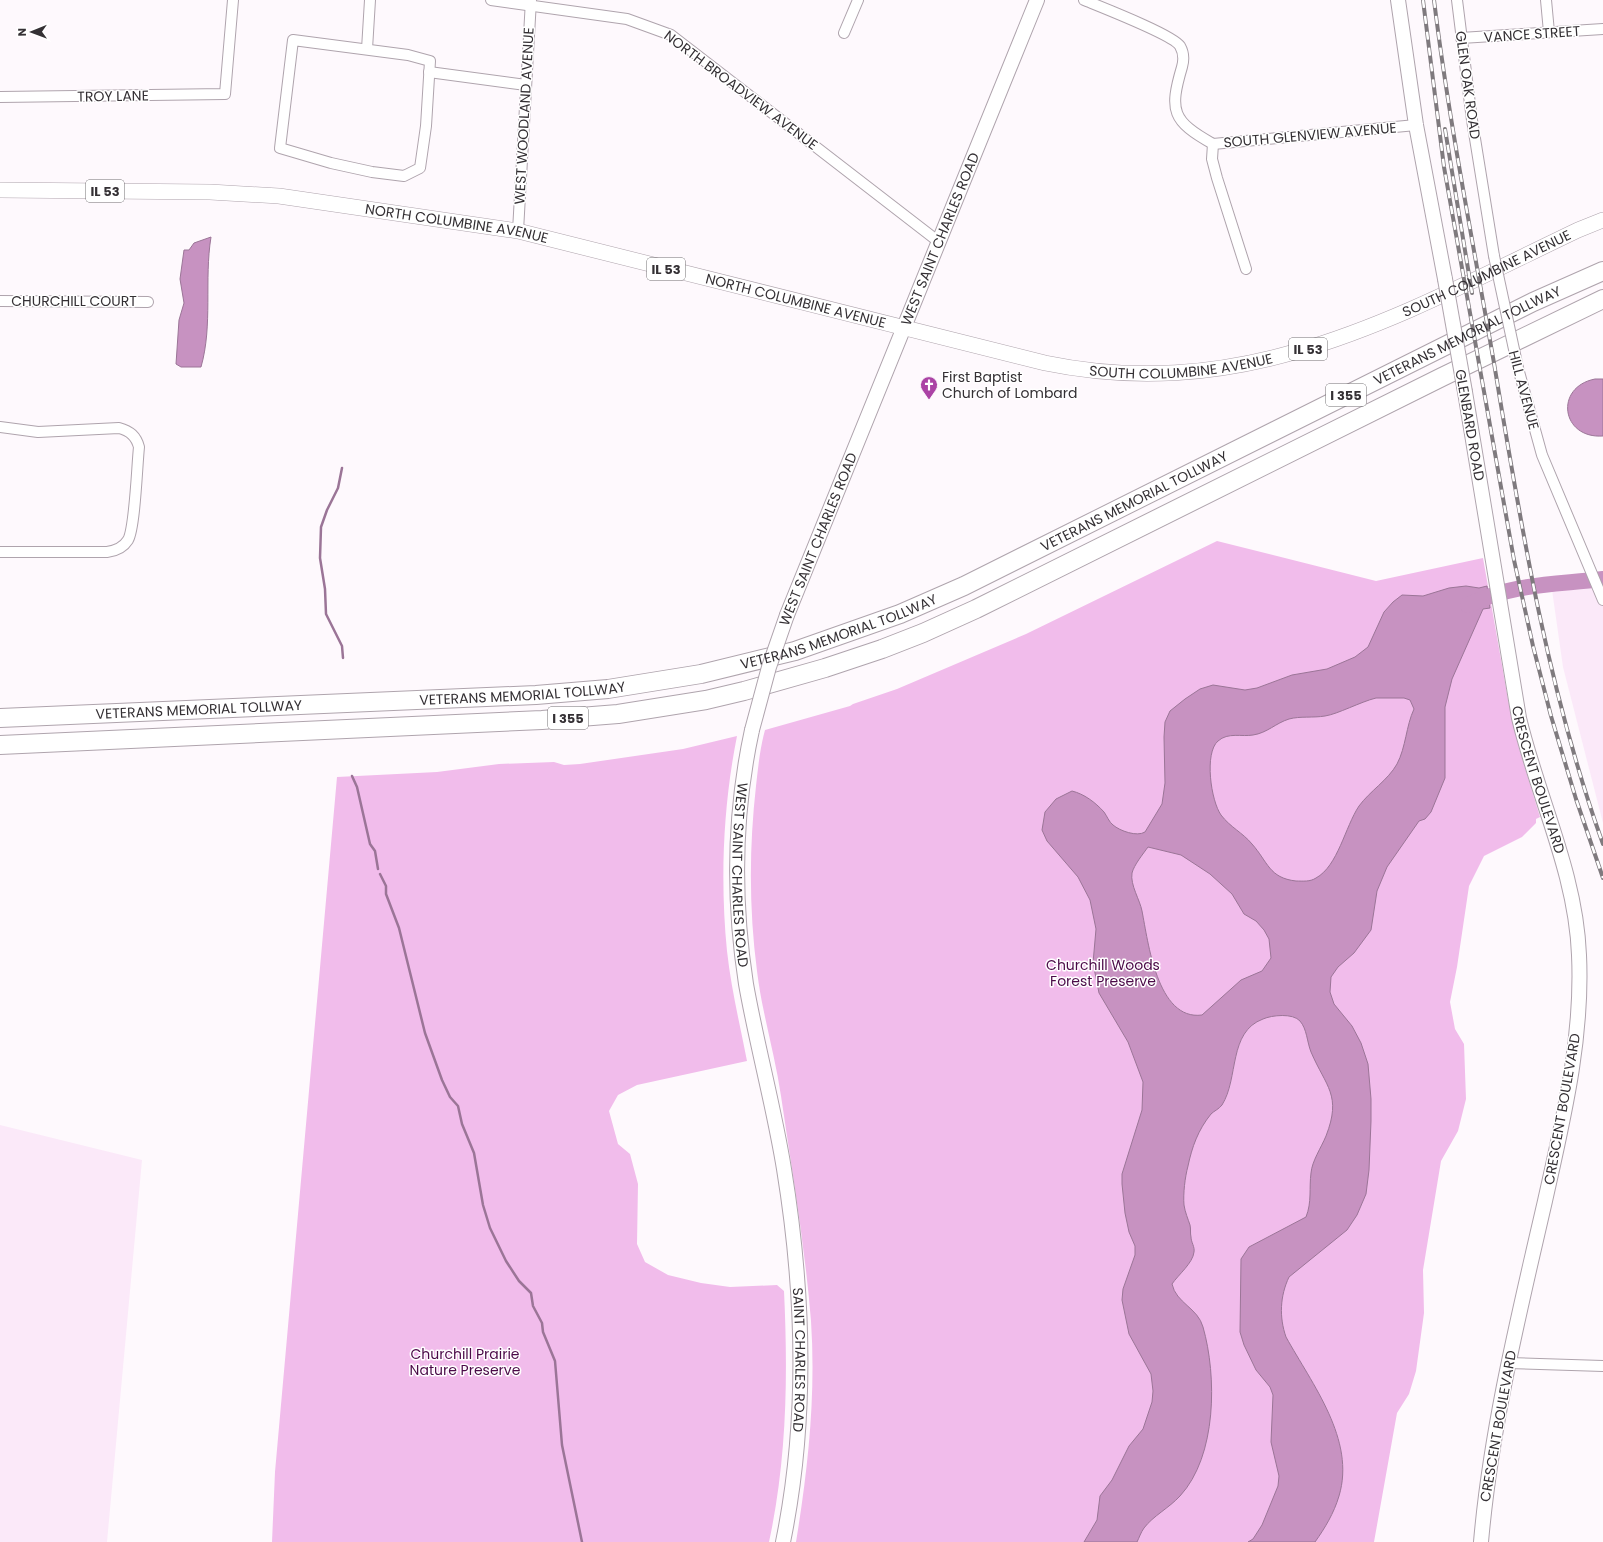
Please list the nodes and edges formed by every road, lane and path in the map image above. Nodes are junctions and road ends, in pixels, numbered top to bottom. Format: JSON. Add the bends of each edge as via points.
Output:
{"nodes":[{"id":1,"x":234,"y":0,"type":"edge"},
{"id":2,"x":370,"y":0,"type":"edge"},
{"id":3,"x":490,"y":0,"type":"edge"},
{"id":4,"x":858,"y":0,"type":"edge"},
{"id":5,"x":1037,"y":0,"type":"edge"},
{"id":6,"x":1084,"y":0,"type":"edge"},
{"id":7,"x":1398,"y":0,"type":"edge"},
{"id":8,"x":1457,"y":0,"type":"edge"},
{"id":9,"x":1546,"y":0,"type":"edge"},
{"id":10,"x":531,"y":3,"type":"edge"},
{"id":11,"x":1603,"y":29,"type":"edge"},
{"id":12,"x":1549,"y":32,"type":"junction"},
{"id":13,"x":844,"y":33,"type":"dead end"},
{"id":14,"x":1462,"y":38,"type":"junction"},
{"id":15,"x":367,"y":49,"type":"junction"},
{"id":16,"x":429,"y":72,"type":"junction"},
{"id":17,"x":526,"y":85,"type":"junction"},
{"id":18,"x":0,"y":97,"type":"edge"},
{"id":19,"x":1416,"y":125,"type":"junction"},
{"id":20,"x":1213,"y":144,"type":"junction"},
{"id":21,"x":1481,"y":169,"type":"joint"},
{"id":22,"x":0,"y":190,"type":"edge"},
{"id":23,"x":1603,"y":220,"type":"edge"},
{"id":24,"x":518,"y":231,"type":"junction"},
{"id":25,"x":939,"y":242,"type":"junction"},
{"id":26,"x":1246,"y":269,"type":"dead end"},
{"id":27,"x":1603,"y":271,"type":"edge"},
{"id":28,"x":1603,"y":300,"type":"edge"},
{"id":29,"x":0,"y":301,"type":"edge"},
{"id":30,"x":148,"y":302,"type":"dead end"},
{"id":31,"x":903,"y":328,"type":"junction"},
{"id":32,"x":0,"y":427,"type":"edge"},
{"id":33,"x":0,"y":552,"type":"edge"},
{"id":34,"x":1496,"y":584,"type":"joint"},
{"id":35,"x":1602,"y":598,"type":"edge"},
{"id":36,"x":0,"y":718,"type":"edge"},
{"id":37,"x":0,"y":745,"type":"edge"},
{"id":38,"x":786,"y":1176,"type":"joint"},
{"id":39,"x":1508,"y":1363,"type":"junction"},
{"id":40,"x":1603,"y":1366,"type":"edge"},
{"id":41,"x":783,"y":1542,"type":"edge"},
{"id":42,"x":1481,"y":1542,"type":"edge"}],
"edges":[{"from":1,"to":18,"type":"street","name":"TROY LANE","via":[[225,94]]},
{"from":2,"to":15,"type":"street"},
{"from":3,"to":10,"type":"street","name":"NORTH BROADVIEW AVENUE"},
{"from":4,"to":13,"type":"street"},
{"from":5,"to":25,"type":"main road","name":"WEST SAINT CHARLES ROAD"},
{"from":6,"to":20,"type":"street","name":"SOUTH GLENVIEW AVENUE","via":[[1167,37],[1180,46],[1184,60],[1174,95],[1178,113],[1188,129]]},
{"from":7,"to":19,"type":"main road"},
{"from":8,"to":14,"type":"street","name":"GLEN OAK ROAD"},
{"from":9,"to":12,"type":"street"},
{"from":10,"to":17,"type":"street","name":"WEST WOODLAND AVENUE"},
{"from":10,"to":25,"type":"street","name":"NORTH BROADVIEW AVENUE","via":[[627,18],[671,35]]},
{"from":11,"to":12,"type":"street","name":"VANCE STREET"},
{"from":12,"to":14,"type":"street","name":"VANCE STREET"},
{"from":14,"to":21,"type":"street","name":"GLEN OAK ROAD"},
{"from":15,"to":16,"type":"street","via":[[430,61]]},
{"from":15,"to":16,"type":"street","via":[[293,40],[280,148],[331,164],[372,172],[404,176],[420,168],[426,126]]},
{"from":16,"to":17,"type":"street"},
{"from":17,"to":24,"type":"street","name":"WEST WOODLAND AVENUE"},
{"from":19,"to":20,"type":"street","name":"SOUTH GLENVIEW AVENUE"},
{"from":19,"to":34,"type":"main road","name":"GLENBARD ROAD","bridge":true,"via":[[1465,392]]},
{"from":20,"to":26,"type":"street","via":[[1212,160]]},
{"from":21,"to":35,"type":"street","name":"HILL AVENUE","bridge":true,"via":[[1494,256],[1518,368],[1542,455]]},
{"from":22,"to":24,"type":"main road","name":"NORTH COLUMBINE AVENUE","number":"IL 53","via":[[210,192],[279,196]]},
{"from":23,"to":31,"type":"main road","name":"SOUTH COLUMBINE AVENUE","number":"IL 53","via":[[1381,323],[1317,346],[1235,366],[1159,374],[1086,371]]},
{"from":24,"to":31,"type":"main road","name":"NORTH COLUMBINE AVENUE","number":"IL 53"},
{"from":25,"to":31,"type":"main road","name":"WEST SAINT CHARLES ROAD"},
{"from":27,"to":36,"type":"highway","name":"VETERANS MEMORIAL TOLLWAY","number":"I 355","via":[[1533,302],[964,586],[900,614],[795,651],[701,674],[608,689],[536,695]]},
{"from":28,"to":37,"type":"highway","name":"VETERANS MEMORIAL TOLLWAY","number":"I 355","via":[[1442,377],[976,609],[882,649],[788,680],[706,700],[618,714]]},
{"from":29,"to":30,"type":"street","name":"CHURCHILL COURT"},
{"from":31,"to":38,"type":"main road","name":"WEST SAINT CHARLES ROAD","bridge":true,"via":[[787,615],[769,667],[752,730],[742,791],[738,828],[737,895],[740,938],[747,988]]},
{"from":32,"to":33,"type":"street","via":[[38,432],[125,430],[134,435],[139,447],[131,531],[127,542],[120,548],[106,552]]},
{"from":34,"to":39,"type":"main road","name":"CRESCENT BOULEVARD","via":[[1526,744],[1570,885],[1578,932],[1579,956],[1578,1021],[1568,1095]]},
{"from":38,"to":41,"type":"main road","name":"SAINT CHARLES ROAD","via":[[797,1270],[800,1363],[794,1473]]},
{"from":39,"to":40,"type":"street"},
{"from":39,"to":42,"type":"main road","name":"CRESCENT BOULEVARD","via":[[1486,1487]]}]}
